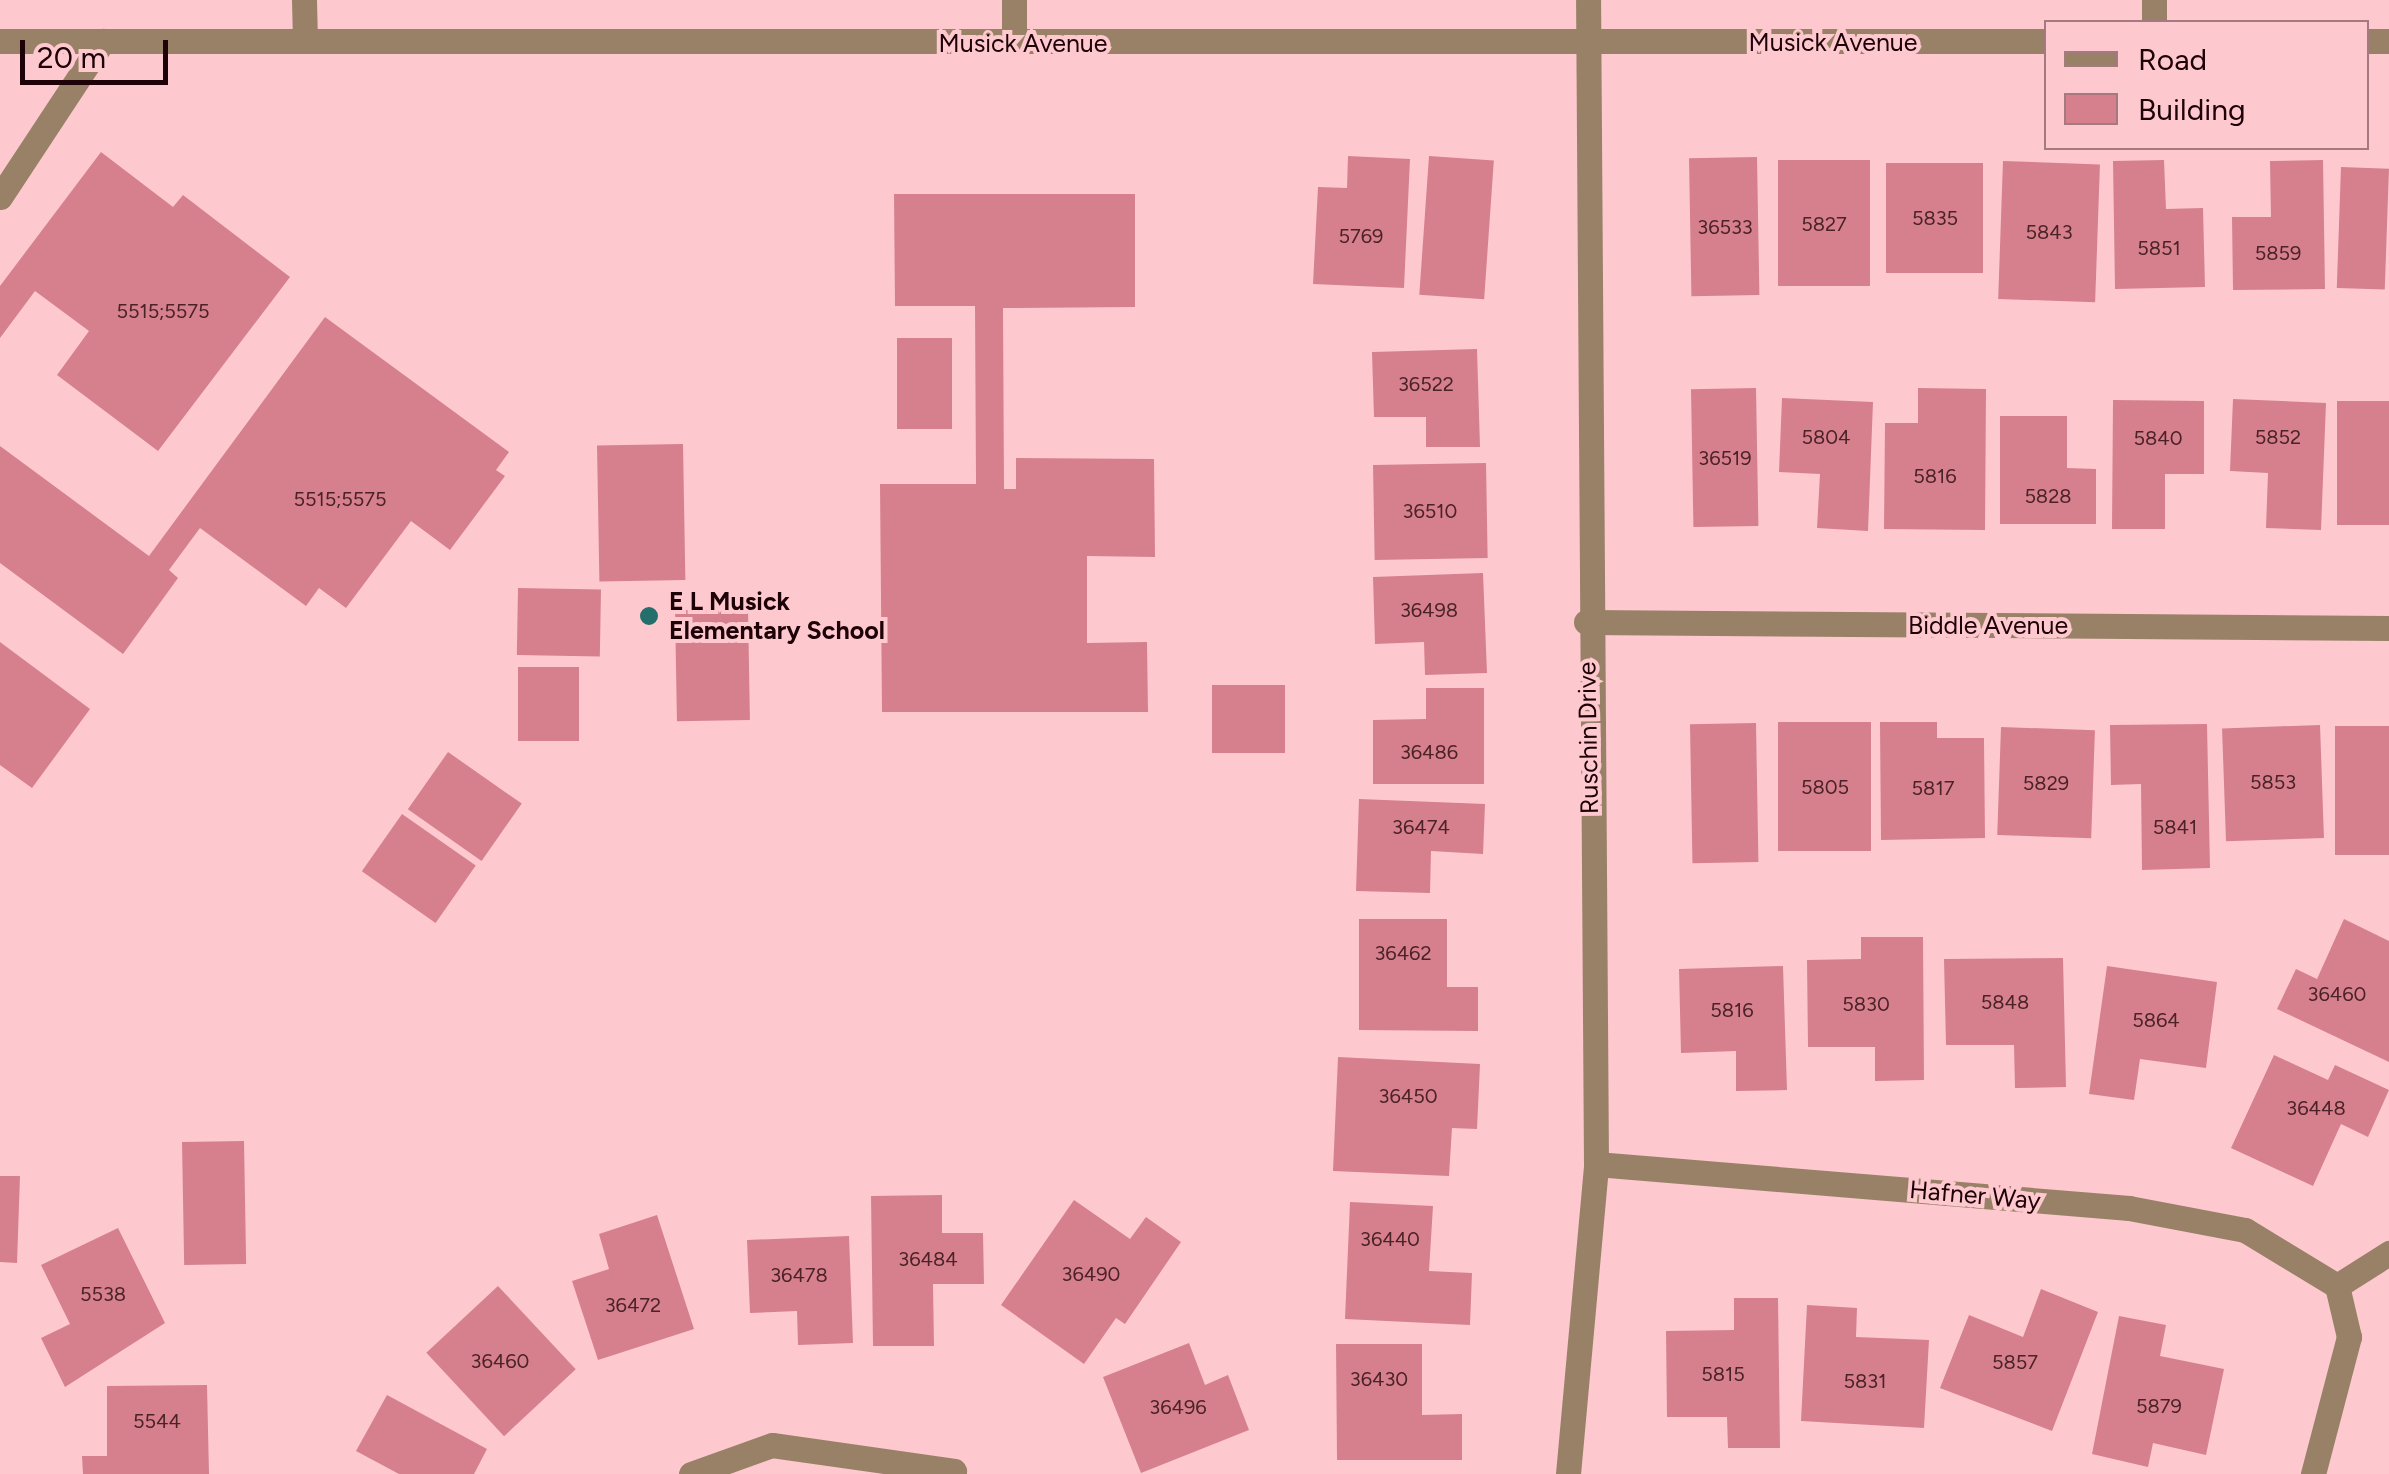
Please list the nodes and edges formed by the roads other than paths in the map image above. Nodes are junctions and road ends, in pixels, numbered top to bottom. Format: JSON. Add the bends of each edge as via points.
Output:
{"nodes":[{"id":1,"x":304,"y":0,"type":"edge"},
{"id":2,"x":1014,"y":0,"type":"edge"},
{"id":3,"x":1588,"y":0,"type":"edge"},
{"id":4,"x":305,"y":40,"type":"junction"},
{"id":5,"x":103,"y":41,"type":"junction"},
{"id":6,"x":2044,"y":41,"type":"edge"},
{"id":7,"x":0,"y":42,"type":"edge"},
{"id":8,"x":1014,"y":43,"type":"junction"},
{"id":9,"x":1588,"y":44,"type":"junction"},
{"id":10,"x":0,"y":197,"type":"edge"},
{"id":11,"x":1586,"y":622,"type":"junction"},
{"id":12,"x":2389,"y":628,"type":"edge"},
{"id":13,"x":1596,"y":1164,"type":"junction"},
{"id":14,"x":2389,"y":1253,"type":"edge"},
{"id":15,"x":2336,"y":1286,"type":"junction"},
{"id":16,"x":954,"y":1471,"type":"dead end"},
{"id":17,"x":691,"y":1474,"type":"edge"},
{"id":18,"x":1568,"y":1474,"type":"edge"},
{"id":19,"x":2313,"y":1474,"type":"edge"}],
"edges":[{"from":1,"to":4,"type":"street"},
{"from":2,"to":8,"type":"street"},
{"from":3,"to":9,"type":"street","name":"Ruschin Drive"},
{"from":4,"to":5,"type":"street","name":"Musick Avenue"},
{"from":4,"to":8,"type":"street","name":"Musick Avenue"},
{"from":5,"to":7,"type":"street","name":"Musick Avenue"},
{"from":5,"to":10,"type":"street"},
{"from":6,"to":9,"type":"street","name":"Musick Avenue"},
{"from":8,"to":9,"type":"street","name":"Musick Avenue"},
{"from":9,"to":11,"type":"street","name":"Ruschin Drive"},
{"from":11,"to":12,"type":"street","name":"Biddle Avenue"},
{"from":11,"to":13,"type":"street","name":"Ruschin Drive"},
{"from":13,"to":15,"type":"street","name":"Hafner Way","via":[[2129,1208],[2245,1230]]},
{"from":13,"to":18,"type":"street","name":"Ruschin Drive"},
{"from":14,"to":15,"type":"street"},
{"from":15,"to":19,"type":"street","via":[[2349,1337]]},
{"from":16,"to":17,"type":"street","via":[[772,1444]]}]}
